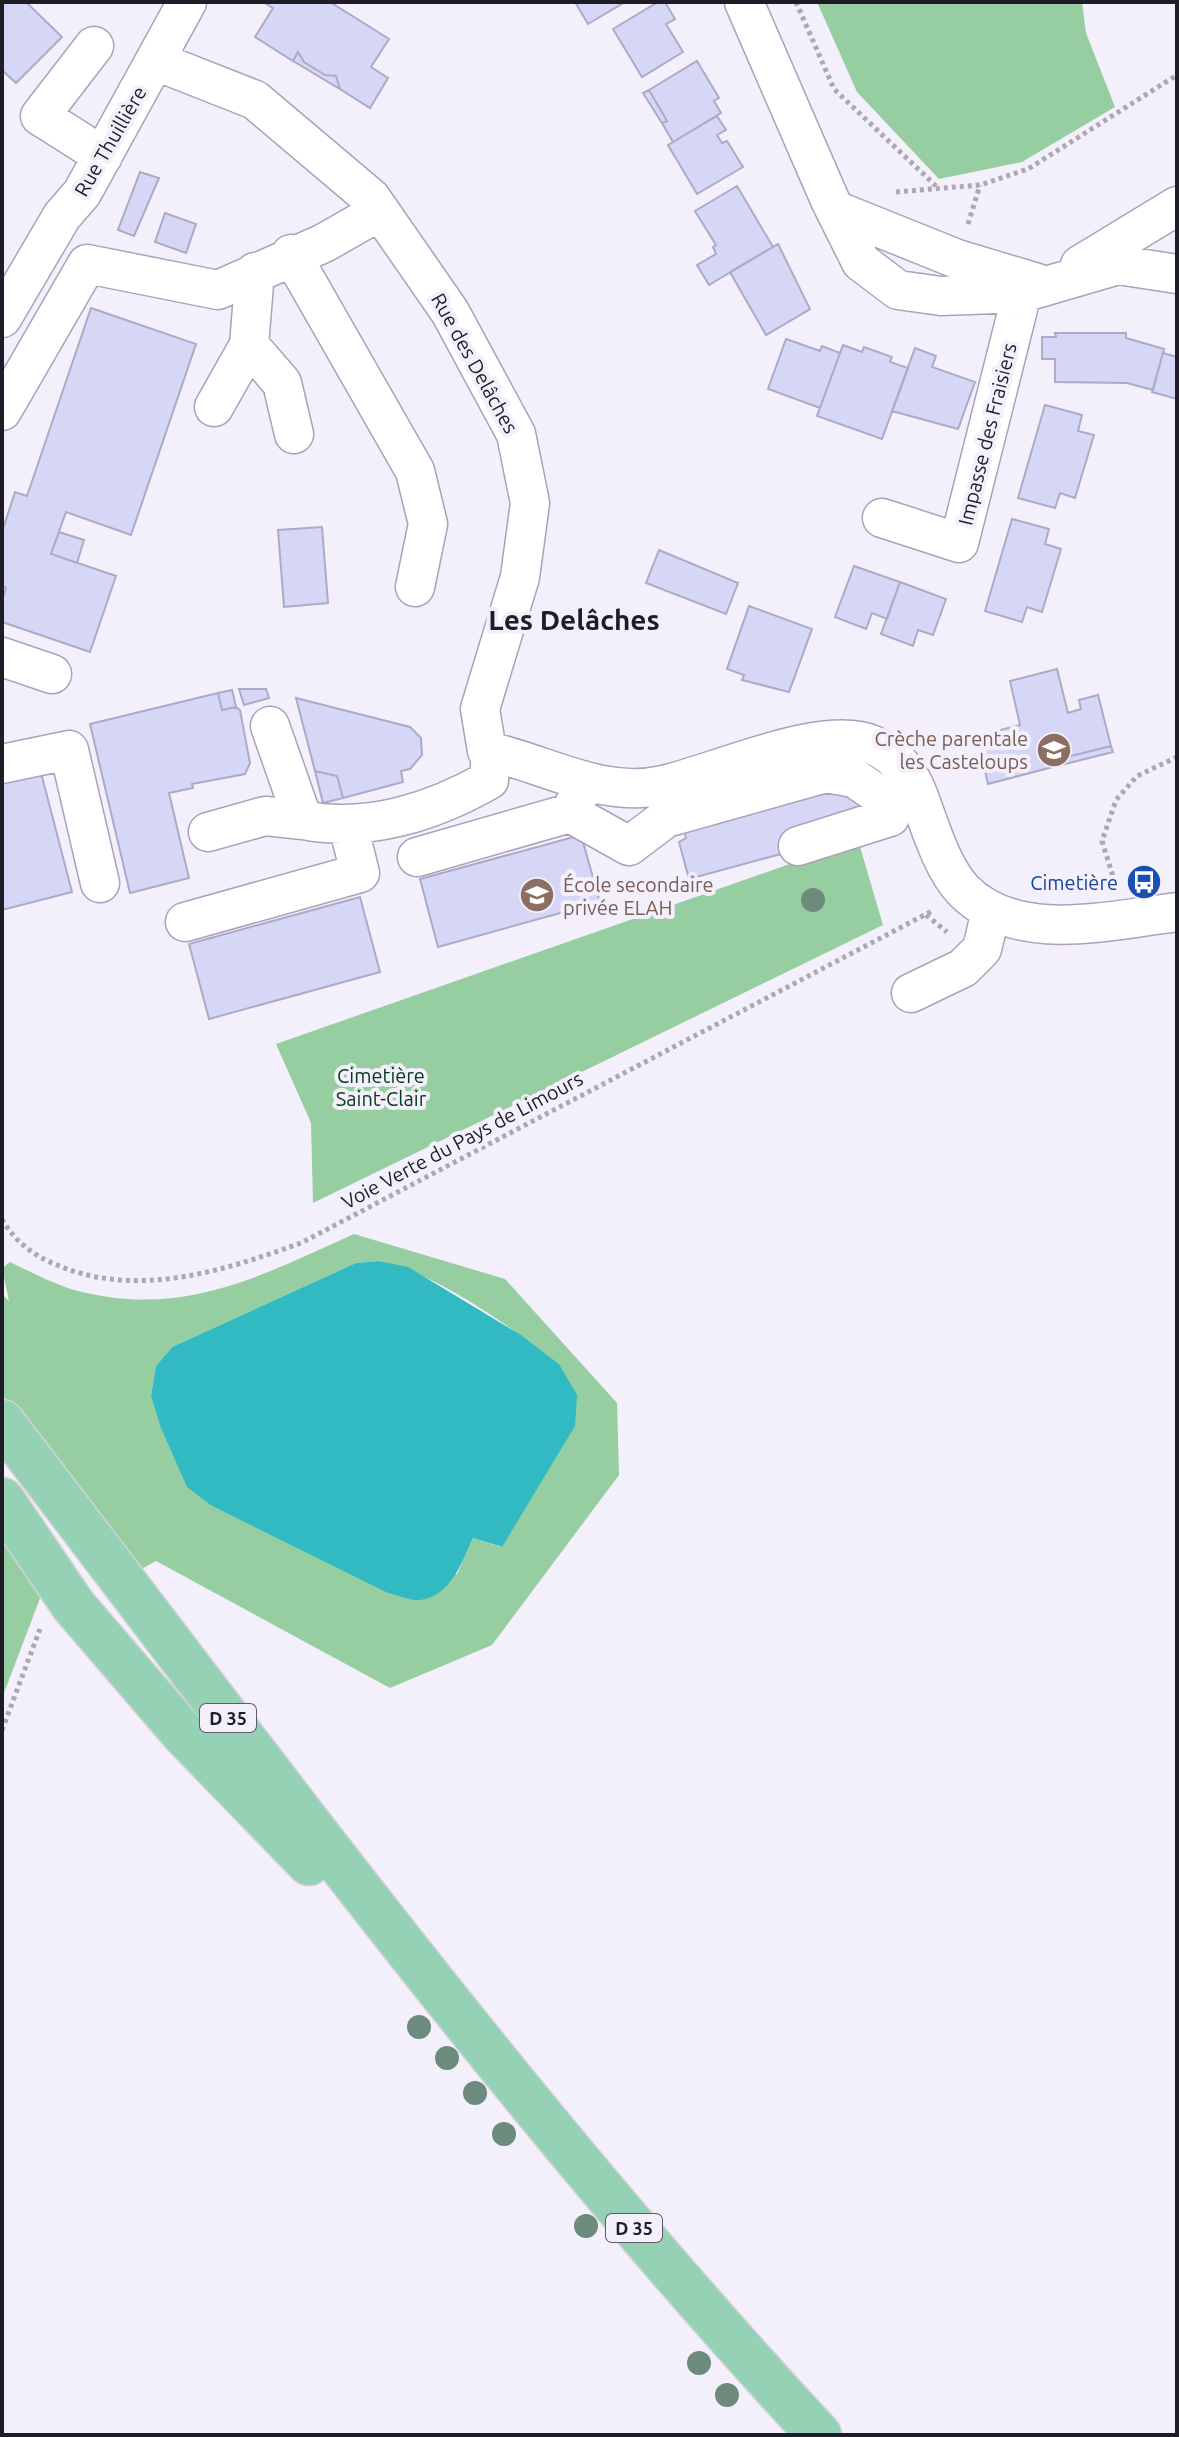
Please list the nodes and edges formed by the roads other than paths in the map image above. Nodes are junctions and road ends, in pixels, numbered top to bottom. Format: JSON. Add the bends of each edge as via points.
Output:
{"nodes":[{"id":1,"x":187,"y":2,"type":"edge"},
{"id":2,"x":744,"y":2,"type":"edge"},
{"id":3,"x":94,"y":46,"type":"dead end"},
{"id":4,"x":156,"y":61,"type":"junction"},
{"id":5,"x":103,"y":156,"type":"junction"},
{"id":6,"x":1177,"y":206,"type":"edge"},
{"id":7,"x":835,"y":210,"type":"junction"},
{"id":8,"x":380,"y":211,"type":"junction"},
{"id":9,"x":291,"y":254,"type":"junction"},
{"id":10,"x":255,"y":272,"type":"junction"},
{"id":11,"x":1177,"y":274,"type":"edge"},
{"id":12,"x":1039,"y":287,"type":"junction"},
{"id":13,"x":2,"y":318,"type":"edge"},
{"id":14,"x":249,"y":345,"type":"junction"},
{"id":15,"x":214,"y":407,"type":"dead end"},
{"id":16,"x":2,"y":411,"type":"edge"},
{"id":17,"x":294,"y":434,"type":"dead end"},
{"id":18,"x":882,"y":518,"type":"dead end"},
{"id":19,"x":415,"y":587,"type":"dead end"},
{"id":20,"x":2,"y":657,"type":"edge"},
{"id":21,"x":52,"y":674,"type":"dead end"},
{"id":22,"x":270,"y":726,"type":"dead end"},
{"id":23,"x":491,"y":751,"type":"junction"},
{"id":24,"x":2,"y":764,"type":"edge"},
{"id":25,"x":578,"y":797,"type":"junction"},
{"id":26,"x":303,"y":820,"type":"junction"},
{"id":27,"x":348,"y":825,"type":"junction"},
{"id":28,"x":208,"y":832,"type":"dead end"},
{"id":29,"x":798,"y":846,"type":"dead end"},
{"id":30,"x":417,"y":857,"type":"dead end"},
{"id":31,"x":100,"y":883,"type":"dead end"},
{"id":32,"x":977,"y":900,"type":"junction"},
{"id":33,"x":1177,"y":912,"type":"edge"},
{"id":34,"x":185,"y":922,"type":"dead end"},
{"id":35,"x":911,"y":993,"type":"dead end"},
{"id":36,"x":2,"y":1422,"type":"edge"},
{"id":37,"x":2,"y":1500,"type":"edge"},
{"id":38,"x":455,"y":2014,"type":"junction"},
{"id":39,"x":819,"y":2435,"type":"edge"}],
"edges":[{"from":1,"to":4,"type":"street","name":"Rue Thuillière"},
{"from":2,"to":7,"type":"street"},
{"from":3,"to":5,"type":"street","via":[[40,116]]},
{"from":4,"to":5,"type":"street","name":"Rue Thuillière"},
{"from":4,"to":8,"type":"street","name":"Rue des Delâches","via":[[255,100]]},
{"from":5,"to":13,"type":"street","name":"Rue Thuillière"},
{"from":6,"to":12,"type":"street"},
{"from":7,"to":12,"type":"street"},
{"from":7,"to":12,"type":"street","via":[[861,262],[898,290],[941,296]]},
{"from":8,"to":9,"type":"street","via":[[324,243]]},
{"from":8,"to":23,"type":"street","name":"Rue des Delâches","via":[[450,312],[516,434],[530,503],[520,577],[480,709]]},
{"from":9,"to":10,"type":"street"},
{"from":9,"to":19,"type":"street","via":[[415,471],[428,524]]},
{"from":10,"to":14,"type":"street"},
{"from":10,"to":16,"type":"street","via":[[218,290],[87,264]]},
{"from":11,"to":12,"type":"street","via":[[1118,265]]},
{"from":12,"to":18,"type":"street","name":"Impasse des Fraisiers","via":[[959,543]]},
{"from":14,"to":15,"type":"street"},
{"from":14,"to":17,"type":"street","via":[[282,383]]},
{"from":20,"to":21,"type":"street"},
{"from":22,"to":26,"type":"street"},
{"from":23,"to":25,"type":"street"},
{"from":23,"to":27,"type":"street","via":[[489,780],[454,800],[375,823]]},
{"from":24,"to":31,"type":"street","via":[[69,750]]},
{"from":25,"to":29,"type":"street","via":[[629,846],[666,818],[826,773],[854,778],[882,797],[890,817]]},
{"from":25,"to":30,"type":"street"},
{"from":25,"to":32,"type":"street","via":[[641,790],[823,739],[856,740],[891,755],[917,784],[944,857]]},
{"from":26,"to":27,"type":"street"},
{"from":26,"to":28,"type":"street","via":[[265,816]]},
{"from":27,"to":34,"type":"street","via":[[360,873]]},
{"from":32,"to":33,"type":"street","via":[[1024,922],[1056,924]]},
{"from":32,"to":35,"type":"street","via":[[982,949],[963,968]]},
{"from":36,"to":38,"type":"main road","number":"D 35"},
{"from":37,"to":38,"type":"main road","number":"D 35","via":[[58,1584],[183,1733]]},
{"from":38,"to":39,"type":"main road","number":"D 35","via":[[719,2327]]}]}
